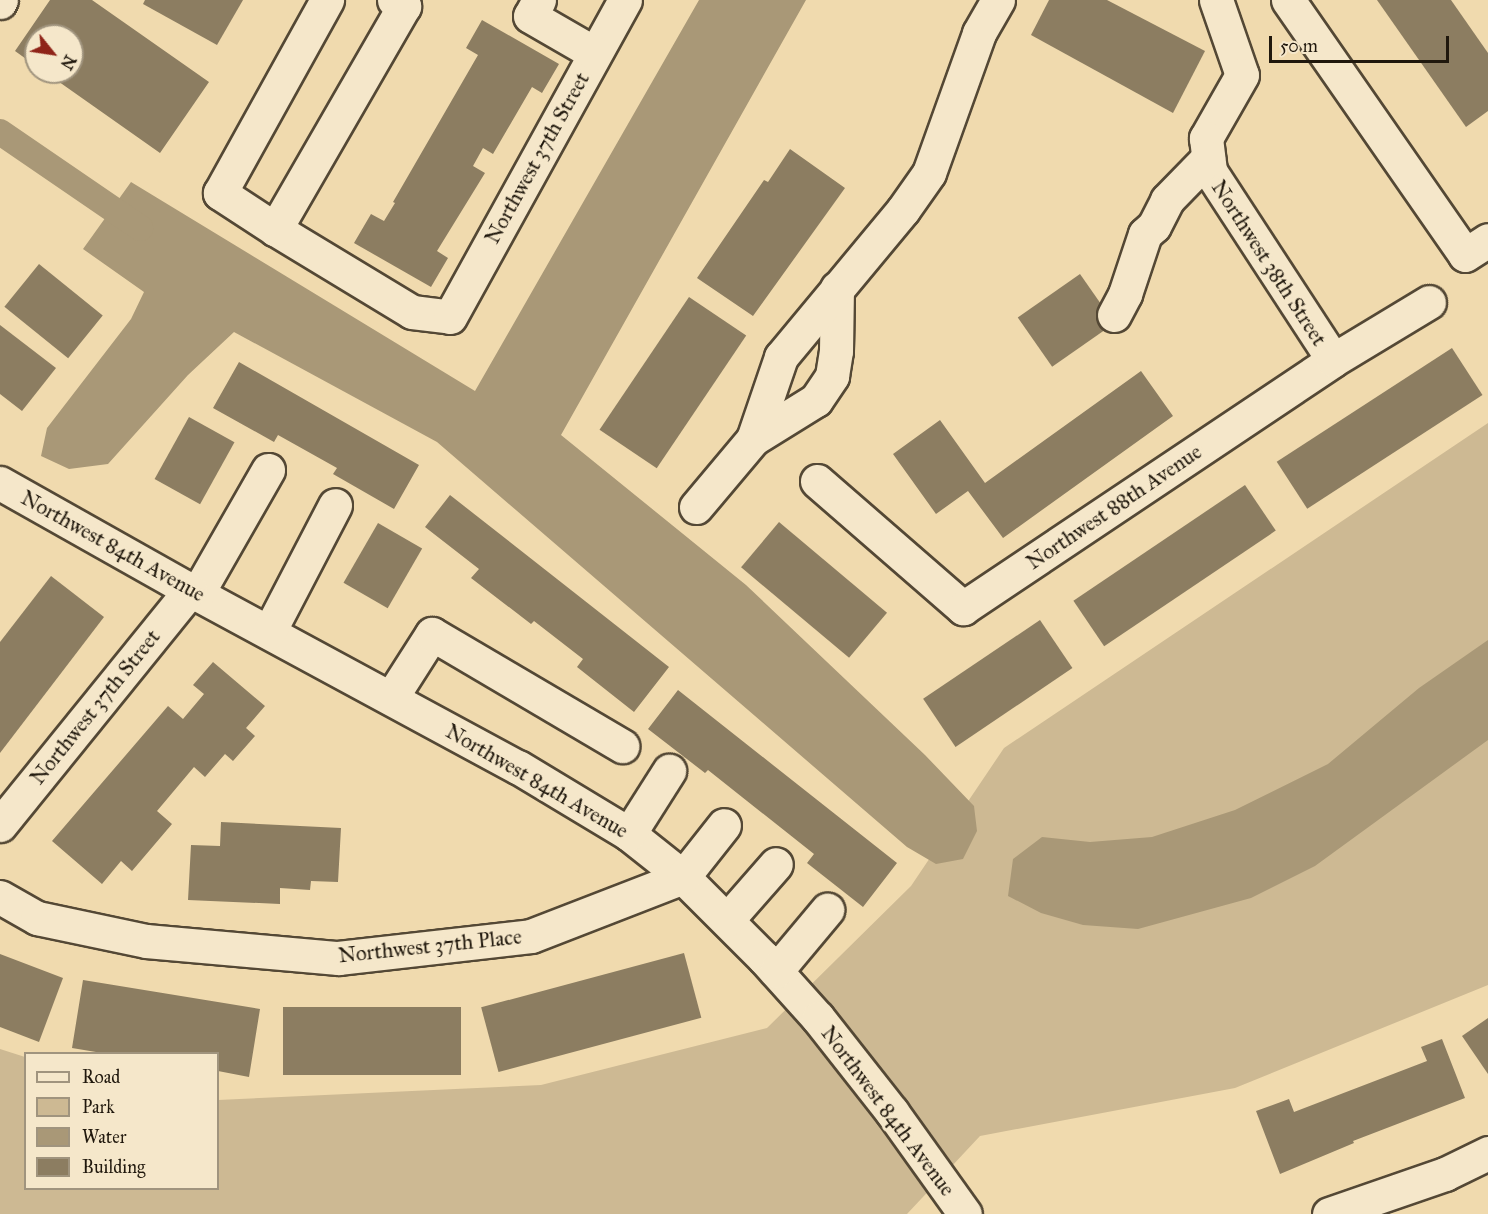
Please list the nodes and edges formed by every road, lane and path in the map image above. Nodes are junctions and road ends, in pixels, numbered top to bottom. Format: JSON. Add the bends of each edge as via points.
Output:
{"nodes":[{"id":1,"x":327,"y":0,"type":"edge"},
{"id":2,"x":394,"y":0,"type":"edge"},
{"id":3,"x":539,"y":0,"type":"edge"},
{"id":4,"x":625,"y":0,"type":"edge"},
{"id":5,"x":998,"y":0,"type":"edge"},
{"id":6,"x":1216,"y":0,"type":"edge"},
{"id":7,"x":1288,"y":0,"type":"edge"},
{"id":8,"x":594,"y":53,"type":"junction"},
{"id":9,"x":1208,"y":158,"type":"junction"},
{"id":10,"x":275,"y":229,"type":"junction"},
{"id":11,"x":1477,"y":247,"type":"edge"},
{"id":12,"x":837,"y":288,"type":"junction"},
{"id":13,"x":1430,"y":302,"type":"dead end"},
{"id":14,"x":1114,"y":315,"type":"dead end"},
{"id":15,"x":1333,"y":360,"type":"junction"},
{"id":16,"x":753,"y":439,"type":"junction"},
{"id":17,"x":268,"y":470,"type":"dead end"},
{"id":18,"x":817,"y":481,"type":"dead end"},
{"id":19,"x":0,"y":483,"type":"edge"},
{"id":20,"x":336,"y":505,"type":"dead end"},
{"id":21,"x":696,"y":507,"type":"dead end"},
{"id":22,"x":193,"y":592,"type":"junction"},
{"id":23,"x":269,"y":633,"type":"junction"},
{"id":24,"x":391,"y":698,"type":"junction"},
{"id":25,"x":622,"y":746,"type":"dead end"},
{"id":26,"x":669,"y":771,"type":"dead end"},
{"id":27,"x":0,"y":825,"type":"edge"},
{"id":28,"x":724,"y":825,"type":"dead end"},
{"id":29,"x":629,"y":834,"type":"junction"},
{"id":30,"x":776,"y":864,"type":"dead end"},
{"id":31,"x":683,"y":877,"type":"junction"},
{"id":32,"x":0,"y":897,"type":"edge"},
{"id":33,"x":827,"y":910,"type":"dead end"},
{"id":34,"x":727,"y":920,"type":"junction"},
{"id":35,"x":776,"y":971,"type":"junction"},
{"id":36,"x":1488,"y":1152,"type":"edge"},
{"id":37,"x":965,"y":1214,"type":"edge"},
{"id":38,"x":1329,"y":1214,"type":"edge"}],
"edges":[{"from":1,"to":10,"type":"street","via":[[220,193]]},
{"from":2,"to":10,"type":"street","via":[[404,6]]},
{"from":3,"to":8,"type":"street","via":[[530,16]]},
{"from":4,"to":8,"type":"street","name":"Northwest 37th Street"},
{"from":5,"to":12,"type":"street","via":[[979,33],[929,173]]},
{"from":6,"to":9,"type":"street","name":"Northwest 38th Street","via":[[1242,75],[1206,138]]},
{"from":7,"to":11,"type":"street"},
{"from":8,"to":10,"type":"street","name":"Northwest 37th Street","via":[[450,317],[412,312]]},
{"from":9,"to":14,"type":"street","via":[[1167,200],[1154,226],[1145,234]]},
{"from":9,"to":15,"type":"street","name":"Northwest 38th Street","via":[[1210,171]]},
{"from":12,"to":16,"type":"street","via":[[781,357]]},
{"from":12,"to":16,"type":"street","via":[[832,376],[816,400]]},
{"from":13,"to":15,"type":"street","name":"Northwest 88th Avenue"},
{"from":15,"to":18,"type":"street","name":"Northwest 88th Avenue","via":[[963,608]]},
{"from":16,"to":21,"type":"street"},
{"from":17,"to":22,"type":"street","name":"Northwest 37th Street"},
{"from":19,"to":22,"type":"street","name":"Northwest 84th Avenue"},
{"from":20,"to":23,"type":"street"},
{"from":22,"to":23,"type":"street","name":"Northwest 84th Avenue"},
{"from":22,"to":27,"type":"street","name":"Northwest 37th Street"},
{"from":23,"to":24,"type":"street","name":"Northwest 84th Avenue"},
{"from":24,"to":25,"type":"street","via":[[432,634]]},
{"from":24,"to":29,"type":"street","name":"Northwest 84th Avenue","via":[[518,767]]},
{"from":26,"to":29,"type":"street"},
{"from":28,"to":31,"type":"street"},
{"from":29,"to":31,"type":"street","name":"Northwest 84th Avenue"},
{"from":30,"to":34,"type":"street"},
{"from":31,"to":32,"type":"street","name":"Northwest 37th Place","via":[[531,936],[338,958],[146,941],[37,918]]},
{"from":31,"to":34,"type":"street","name":"Northwest 84th Avenue"},
{"from":33,"to":35,"type":"street"},
{"from":34,"to":35,"type":"street","name":"Northwest 84th Avenue"},
{"from":35,"to":37,"type":"street","name":"Northwest 84th Avenue","via":[[892,1112]]},
{"from":36,"to":38,"type":"street","via":[[1445,1174]]}]}
